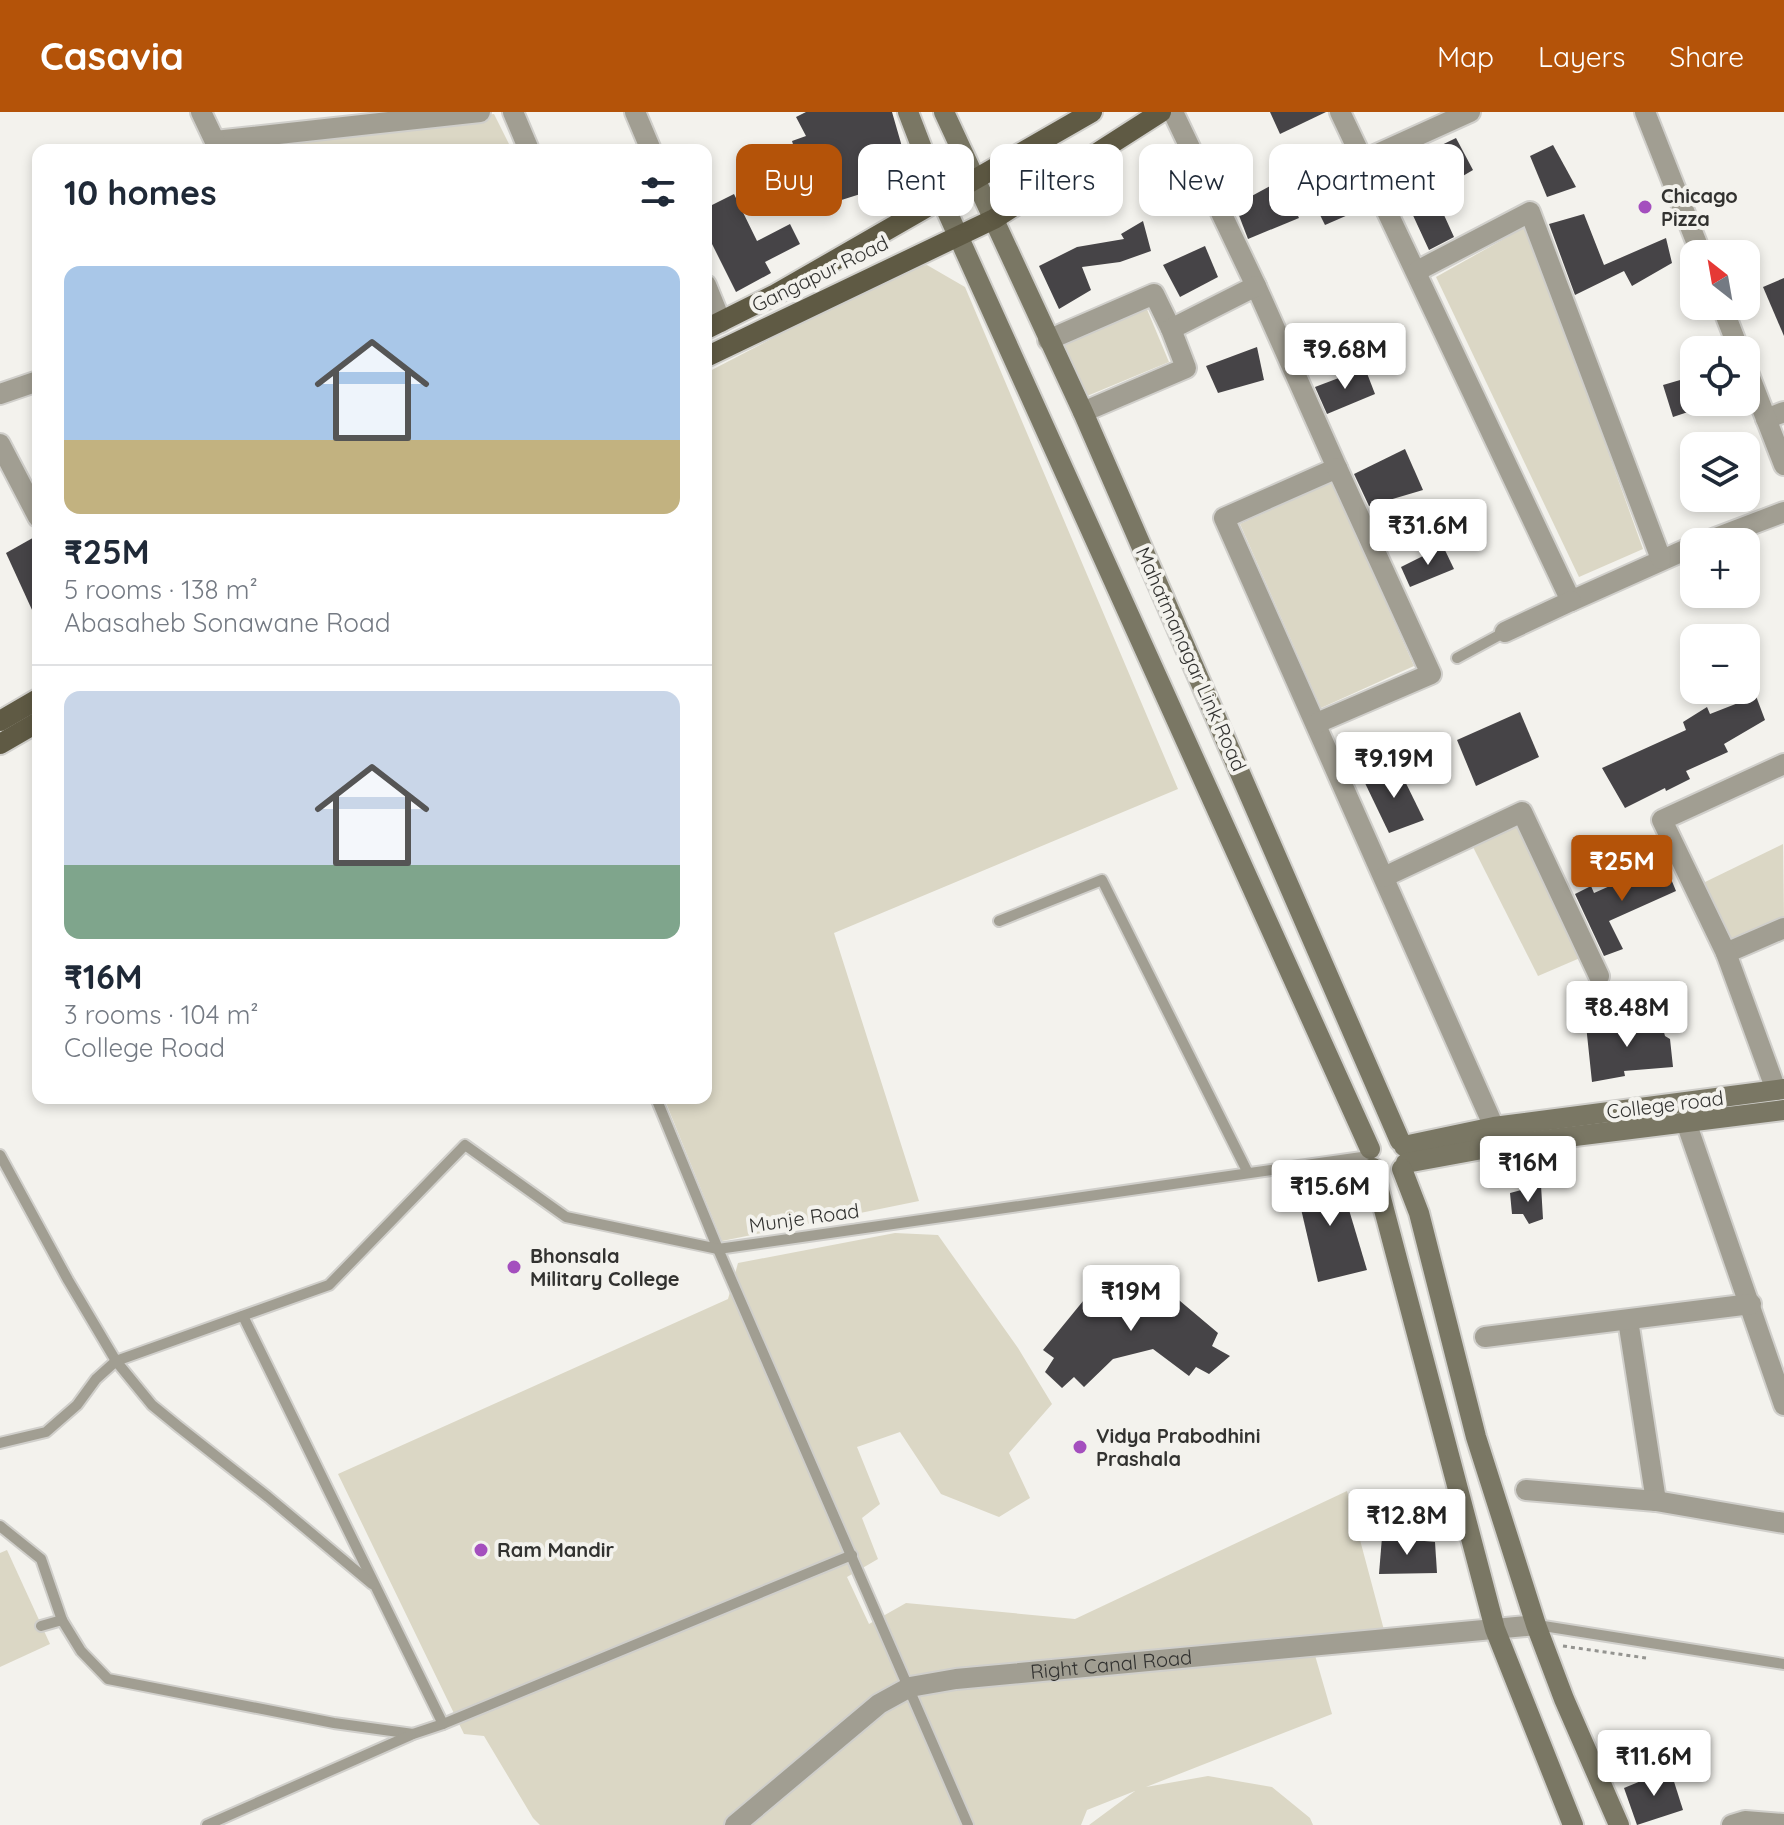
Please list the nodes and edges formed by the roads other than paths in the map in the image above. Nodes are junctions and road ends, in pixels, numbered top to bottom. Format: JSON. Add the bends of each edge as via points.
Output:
{"nodes":[{"id":1,"x":201,"y":112,"type":"edge"},
{"id":2,"x":480,"y":112,"type":"edge"},
{"id":3,"x":513,"y":112,"type":"edge"},
{"id":4,"x":635,"y":112,"type":"edge"},
{"id":5,"x":908,"y":112,"type":"edge"},
{"id":6,"x":944,"y":112,"type":"edge"},
{"id":7,"x":1161,"y":112,"type":"edge"},
{"id":8,"x":1173,"y":112,"type":"edge"},
{"id":9,"x":1340,"y":112,"type":"edge"},
{"id":10,"x":1470,"y":112,"type":"edge"},
{"id":11,"x":1645,"y":112,"type":"edge"},
{"id":12,"x":1080,"y":115,"type":"edge"},
{"id":13,"x":217,"y":144,"type":"edge"},
{"id":14,"x":225,"y":144,"type":"edge"},
{"id":15,"x":526,"y":144,"type":"edge"},
{"id":16,"x":648,"y":144,"type":"edge"},
{"id":17,"x":920,"y":144,"type":"edge"},
{"id":18,"x":1356,"y":144,"type":"edge"},
{"id":19,"x":1399,"y":144,"type":"edge"},
{"id":20,"x":976,"y":179,"type":"junction"},
{"id":21,"x":910,"y":216,"type":"edge"},
{"id":22,"x":949,"y":216,"type":"edge"},
{"id":23,"x":1391,"y":216,"type":"edge"},
{"id":24,"x":994,"y":219,"type":"junction"},
{"id":25,"x":957,"y":235,"type":"junction"},
{"id":26,"x":1695,"y":240,"type":"edge"},
{"id":27,"x":1417,"y":271,"type":"junction"},
{"id":28,"x":1256,"y":286,"type":"junction"},
{"id":29,"x":714,"y":326,"type":"edge"},
{"id":30,"x":1171,"y":329,"type":"junction"},
{"id":31,"x":1048,"y":340,"type":"junction"},
{"id":32,"x":712,"y":354,"type":"edge"},
{"id":33,"x":32,"y":383,"type":"edge"},
{"id":34,"x":1760,"y":390,"type":"edge"},
{"id":35,"x":0,"y":394,"type":"edge"},
{"id":36,"x":1083,"y":412,"type":"junction"},
{"id":37,"x":1775,"y":415,"type":"edge"},
{"id":38,"x":0,"y":444,"type":"edge"},
{"id":39,"x":1784,"y":465,"type":"edge"},
{"id":40,"x":1337,"y":468,"type":"junction"},
{"id":41,"x":32,"y":505,"type":"edge"},
{"id":42,"x":1784,"y":512,"type":"edge"},
{"id":43,"x":1742,"y":528,"type":"edge"},
{"id":44,"x":1680,"y":552,"type":"edge"},
{"id":45,"x":1661,"y":559,"type":"junction"},
{"id":46,"x":1571,"y":601,"type":"junction"},
{"id":47,"x":1505,"y":632,"type":"joint"},
{"id":48,"x":1457,"y":658,"type":"dead end"},
{"id":49,"x":32,"y":702,"type":"edge"},
{"id":50,"x":0,"y":721,"type":"edge"},
{"id":51,"x":1317,"y":723,"type":"junction"},
{"id":52,"x":32,"y":725,"type":"edge"},
{"id":53,"x":0,"y":744,"type":"edge"},
{"id":54,"x":1784,"y":764,"type":"edge"},
{"id":55,"x":1384,"y":877,"type":"junction"},
{"id":56,"x":999,"y":921,"type":"dead end"},
{"id":57,"x":1784,"y":928,"type":"edge"},
{"id":58,"x":1726,"y":953,"type":"junction"},
{"id":59,"x":1599,"y":976,"type":"dead end"},
{"id":60,"x":1780,"y":1090,"type":"edge"},
{"id":61,"x":658,"y":1104,"type":"edge"},
{"id":62,"x":1784,"y":1110,"type":"edge"},
{"id":63,"x":1686,"y":1122,"type":"junction"},
{"id":64,"x":1494,"y":1127,"type":"junction"},
{"id":65,"x":0,"y":1155,"type":"edge"},
{"id":66,"x":1403,"y":1155,"type":"junction"},
{"id":67,"x":1371,"y":1157,"type":"junction"},
{"id":68,"x":1248,"y":1173,"type":"junction"},
{"id":69,"x":718,"y":1249,"type":"junction"},
{"id":70,"x":1751,"y":1304,"type":"junction"},
{"id":71,"x":243,"y":1316,"type":"junction"},
{"id":72,"x":1628,"y":1320,"type":"junction"},
{"id":73,"x":1485,"y":1337,"type":"dead end"},
{"id":74,"x":116,"y":1361,"type":"junction"},
{"id":75,"x":1784,"y":1405,"type":"edge"},
{"id":76,"x":0,"y":1443,"type":"edge"},
{"id":77,"x":1526,"y":1490,"type":"dead end"},
{"id":78,"x":1656,"y":1501,"type":"junction"},
{"id":79,"x":1784,"y":1523,"type":"edge"},
{"id":80,"x":0,"y":1526,"type":"edge"},
{"id":81,"x":852,"y":1555,"type":"junction"},
{"id":82,"x":377,"y":1588,"type":"junction"},
{"id":83,"x":62,"y":1620,"type":"junction"},
{"id":84,"x":1536,"y":1625,"type":"junction"},
{"id":85,"x":41,"y":1626,"type":"dead end"},
{"id":86,"x":1495,"y":1629,"type":"junction"},
{"id":87,"x":1784,"y":1664,"type":"edge"},
{"id":88,"x":910,"y":1687,"type":"junction"},
{"id":89,"x":443,"y":1724,"type":"junction"},
{"id":90,"x":413,"y":1734,"type":"junction"},
{"id":91,"x":1779,"y":1824,"type":"edge"},
{"id":92,"x":207,"y":1825,"type":"edge"},
{"id":93,"x":735,"y":1825,"type":"edge"},
{"id":94,"x":968,"y":1825,"type":"edge"},
{"id":95,"x":1573,"y":1825,"type":"edge"},
{"id":96,"x":1619,"y":1825,"type":"edge"},
{"id":97,"x":1732,"y":1825,"type":"edge"}],
"edges":[{"from":1,"to":13,"type":"street"},
{"from":2,"to":14,"type":"street"},
{"from":3,"to":15,"type":"street"},
{"from":4,"to":16,"type":"street"},
{"from":5,"to":17,"type":"main road","name":"Mahatmanagar Link Road"},
{"from":6,"to":20,"type":"main road","name":"Mahatmanagar Link Road"},
{"from":7,"to":24,"type":"main road","name":"Gangapur Road"},
{"from":8,"to":28,"type":"street"},
{"from":9,"to":18,"type":"street"},
{"from":10,"to":19,"type":"street"},
{"from":11,"to":26,"type":"street"},
{"from":12,"to":20,"type":"main road","name":"Gangapur Road"},
{"from":20,"to":24,"type":"main road","name":"Mahatmanagar Link Road"},
{"from":21,"to":29,"type":"main road","name":"Gangapur Road"},
{"from":22,"to":25,"type":"main road","name":"Mahatmanagar Link Road"},
{"from":23,"to":27,"type":"street"},
{"from":24,"to":25,"type":"main road","name":"Gangapur Road"},
{"from":24,"to":31,"type":"main road","name":"Mahatmanagar Link Road"},
{"from":25,"to":32,"type":"main road","name":"Gangapur Road"},
{"from":25,"to":67,"type":"main road","name":"Mahatmanagar Link Road"},
{"from":27,"to":45,"type":"street","via":[[1530,212]]},
{"from":27,"to":46,"type":"street"},
{"from":28,"to":30,"type":"street"},
{"from":28,"to":40,"type":"street"},
{"from":30,"to":31,"type":"street","via":[[1154,294]]},
{"from":30,"to":36,"type":"street","via":[[1186,368]]},
{"from":31,"to":36,"type":"main road","name":"Mahatmanagar Link Road"},
{"from":33,"to":35,"type":"street"},
{"from":34,"to":37,"type":"street"},
{"from":36,"to":66,"type":"main road","name":"Mahatmanagar Link Road"},
{"from":37,"to":39,"type":"street"},
{"from":38,"to":41,"type":"street"},
{"from":40,"to":51,"type":"street","via":[[1224,518]]},
{"from":40,"to":51,"type":"street","via":[[1431,674]]},
{"from":42,"to":43,"type":"street"},
{"from":44,"to":45,"type":"street"},
{"from":45,"to":46,"type":"street"},
{"from":46,"to":47,"type":"street"},
{"from":47,"to":48,"type":"lane"},
{"from":49,"to":50,"type":"main road"},
{"from":51,"to":55,"type":"street"},
{"from":52,"to":53,"type":"main road"},
{"from":54,"to":58,"type":"street","via":[[1662,820]]},
{"from":55,"to":59,"type":"street","via":[[1522,812]]},
{"from":55,"to":64,"type":"street"},
{"from":56,"to":68,"type":"lane","via":[[1102,880]]},
{"from":57,"to":58,"type":"street"},
{"from":58,"to":60,"type":"street"},
{"from":60,"to":64,"type":"main road","name":"College road"},
{"from":61,"to":69,"type":"lane"},
{"from":62,"to":63,"type":"main road","name":"College road"},
{"from":63,"to":66,"type":"main road","name":"College road"},
{"from":63,"to":70,"type":"street"},
{"from":64,"to":66,"type":"main road","name":"College road"},
{"from":65,"to":74,"type":"lane"},
{"from":66,"to":67,"type":"main road","via":[[1383,1137]]},
{"from":66,"to":67,"type":"main road","via":[[1391,1174],[1378,1172]]},
{"from":66,"to":84,"type":"main road","name":"Mahatmanagar Link Road","via":[[1476,1437]]},
{"from":67,"to":68,"type":"lane","name":"Munje Road"},
{"from":67,"to":86,"type":"main road","name":"Mahatmanagar Link Road"},
{"from":68,"to":69,"type":"lane","name":"Munje Road"},
{"from":69,"to":71,"type":"lane","via":[[566,1217],[465,1145],[329,1285]]},
{"from":69,"to":81,"type":"lane"},
{"from":70,"to":72,"type":"street"},
{"from":70,"to":75,"type":"street"},
{"from":71,"to":74,"type":"lane"},
{"from":71,"to":82,"type":"lane"},
{"from":72,"to":73,"type":"street"},
{"from":72,"to":78,"type":"street"},
{"from":74,"to":76,"type":"lane","via":[[46,1432]]},
{"from":74,"to":82,"type":"lane","via":[[152,1405]]},
{"from":77,"to":78,"type":"street"},
{"from":78,"to":79,"type":"street"},
{"from":80,"to":83,"type":"lane","via":[[41,1559]]},
{"from":81,"to":88,"type":"lane"},
{"from":81,"to":89,"type":"lane"},
{"from":82,"to":89,"type":"lane"},
{"from":83,"to":85,"type":"lane"},
{"from":83,"to":90,"type":"lane","via":[[81,1651],[108,1679]]},
{"from":84,"to":86,"type":"street","name":"Right Canal Road"},
{"from":84,"to":87,"type":"lane"},
{"from":84,"to":96,"type":"main road","name":"Mahatmanagar Link Road"},
{"from":86,"to":88,"type":"street","name":"Right Canal Road"},
{"from":86,"to":95,"type":"main road","name":"Mahatmanagar Link Road"},
{"from":88,"to":93,"type":"street","name":"Right Canal Road","via":[[879,1704]]},
{"from":88,"to":94,"type":"lane"},
{"from":89,"to":90,"type":"lane"},
{"from":90,"to":92,"type":"lane"},
{"from":91,"to":97,"type":"street"}]}
